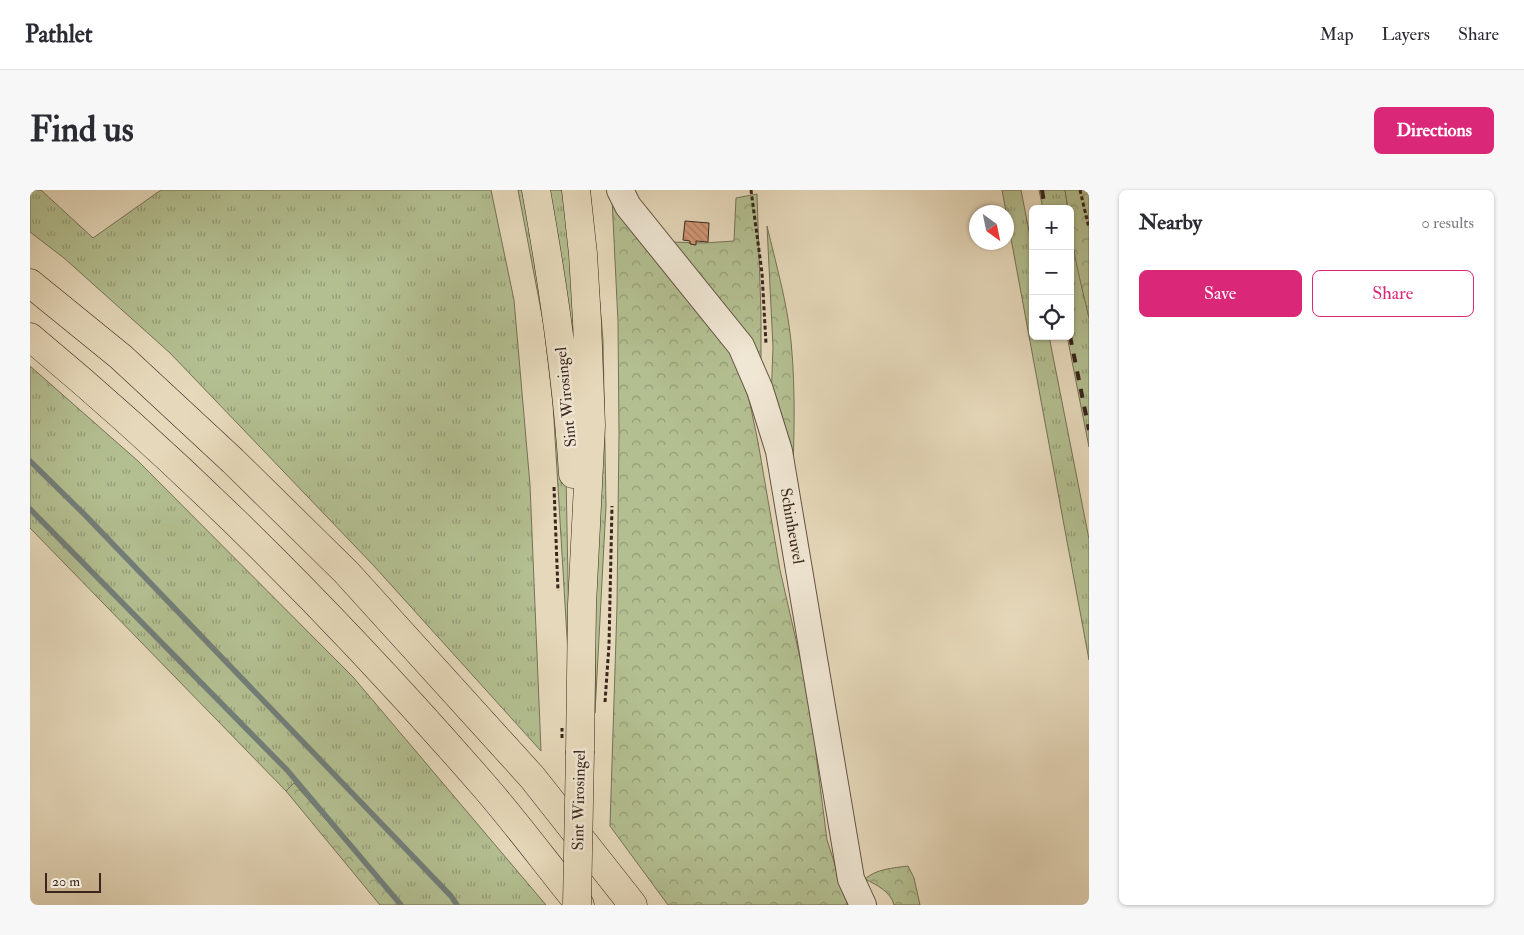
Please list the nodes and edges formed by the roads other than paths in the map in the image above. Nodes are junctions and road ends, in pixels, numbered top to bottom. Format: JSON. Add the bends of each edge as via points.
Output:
{"nodes":[{"id":1,"x":536,"y":190,"type":"edge"},
{"id":2,"x":576,"y":190,"type":"edge"},
{"id":3,"x":620,"y":190,"type":"edge"},
{"id":4,"x":30,"y":283,"type":"edge"},
{"id":5,"x":30,"y":337,"type":"edge"},
{"id":6,"x":582,"y":605,"type":"junction"},
{"id":7,"x":578,"y":905,"type":"edge"},
{"id":8,"x":633,"y":905,"type":"edge"},
{"id":9,"x":863,"y":905,"type":"edge"}],
"edges":[{"from":1,"to":6,"type":"main road","name":"Sint Wirosingel","via":[[559,330],[570,426]]},
{"from":2,"to":6,"type":"main road","name":"Sint Wirosingel","via":[[583,254],[591,425]]},
{"from":3,"to":9,"type":"street","name":"Schinheuvel","via":[[628,206],[741,346],[760,390],[779,451],[851,879]]},
{"from":4,"to":8,"type":"main road","via":[[128,364],[346,572],[532,777]]},
{"from":5,"to":7,"type":"main road","via":[[214,500],[358,646],[486,788]]},
{"from":6,"to":7,"type":"main road","name":"Sint Wirosingel","bridge":true}]}
